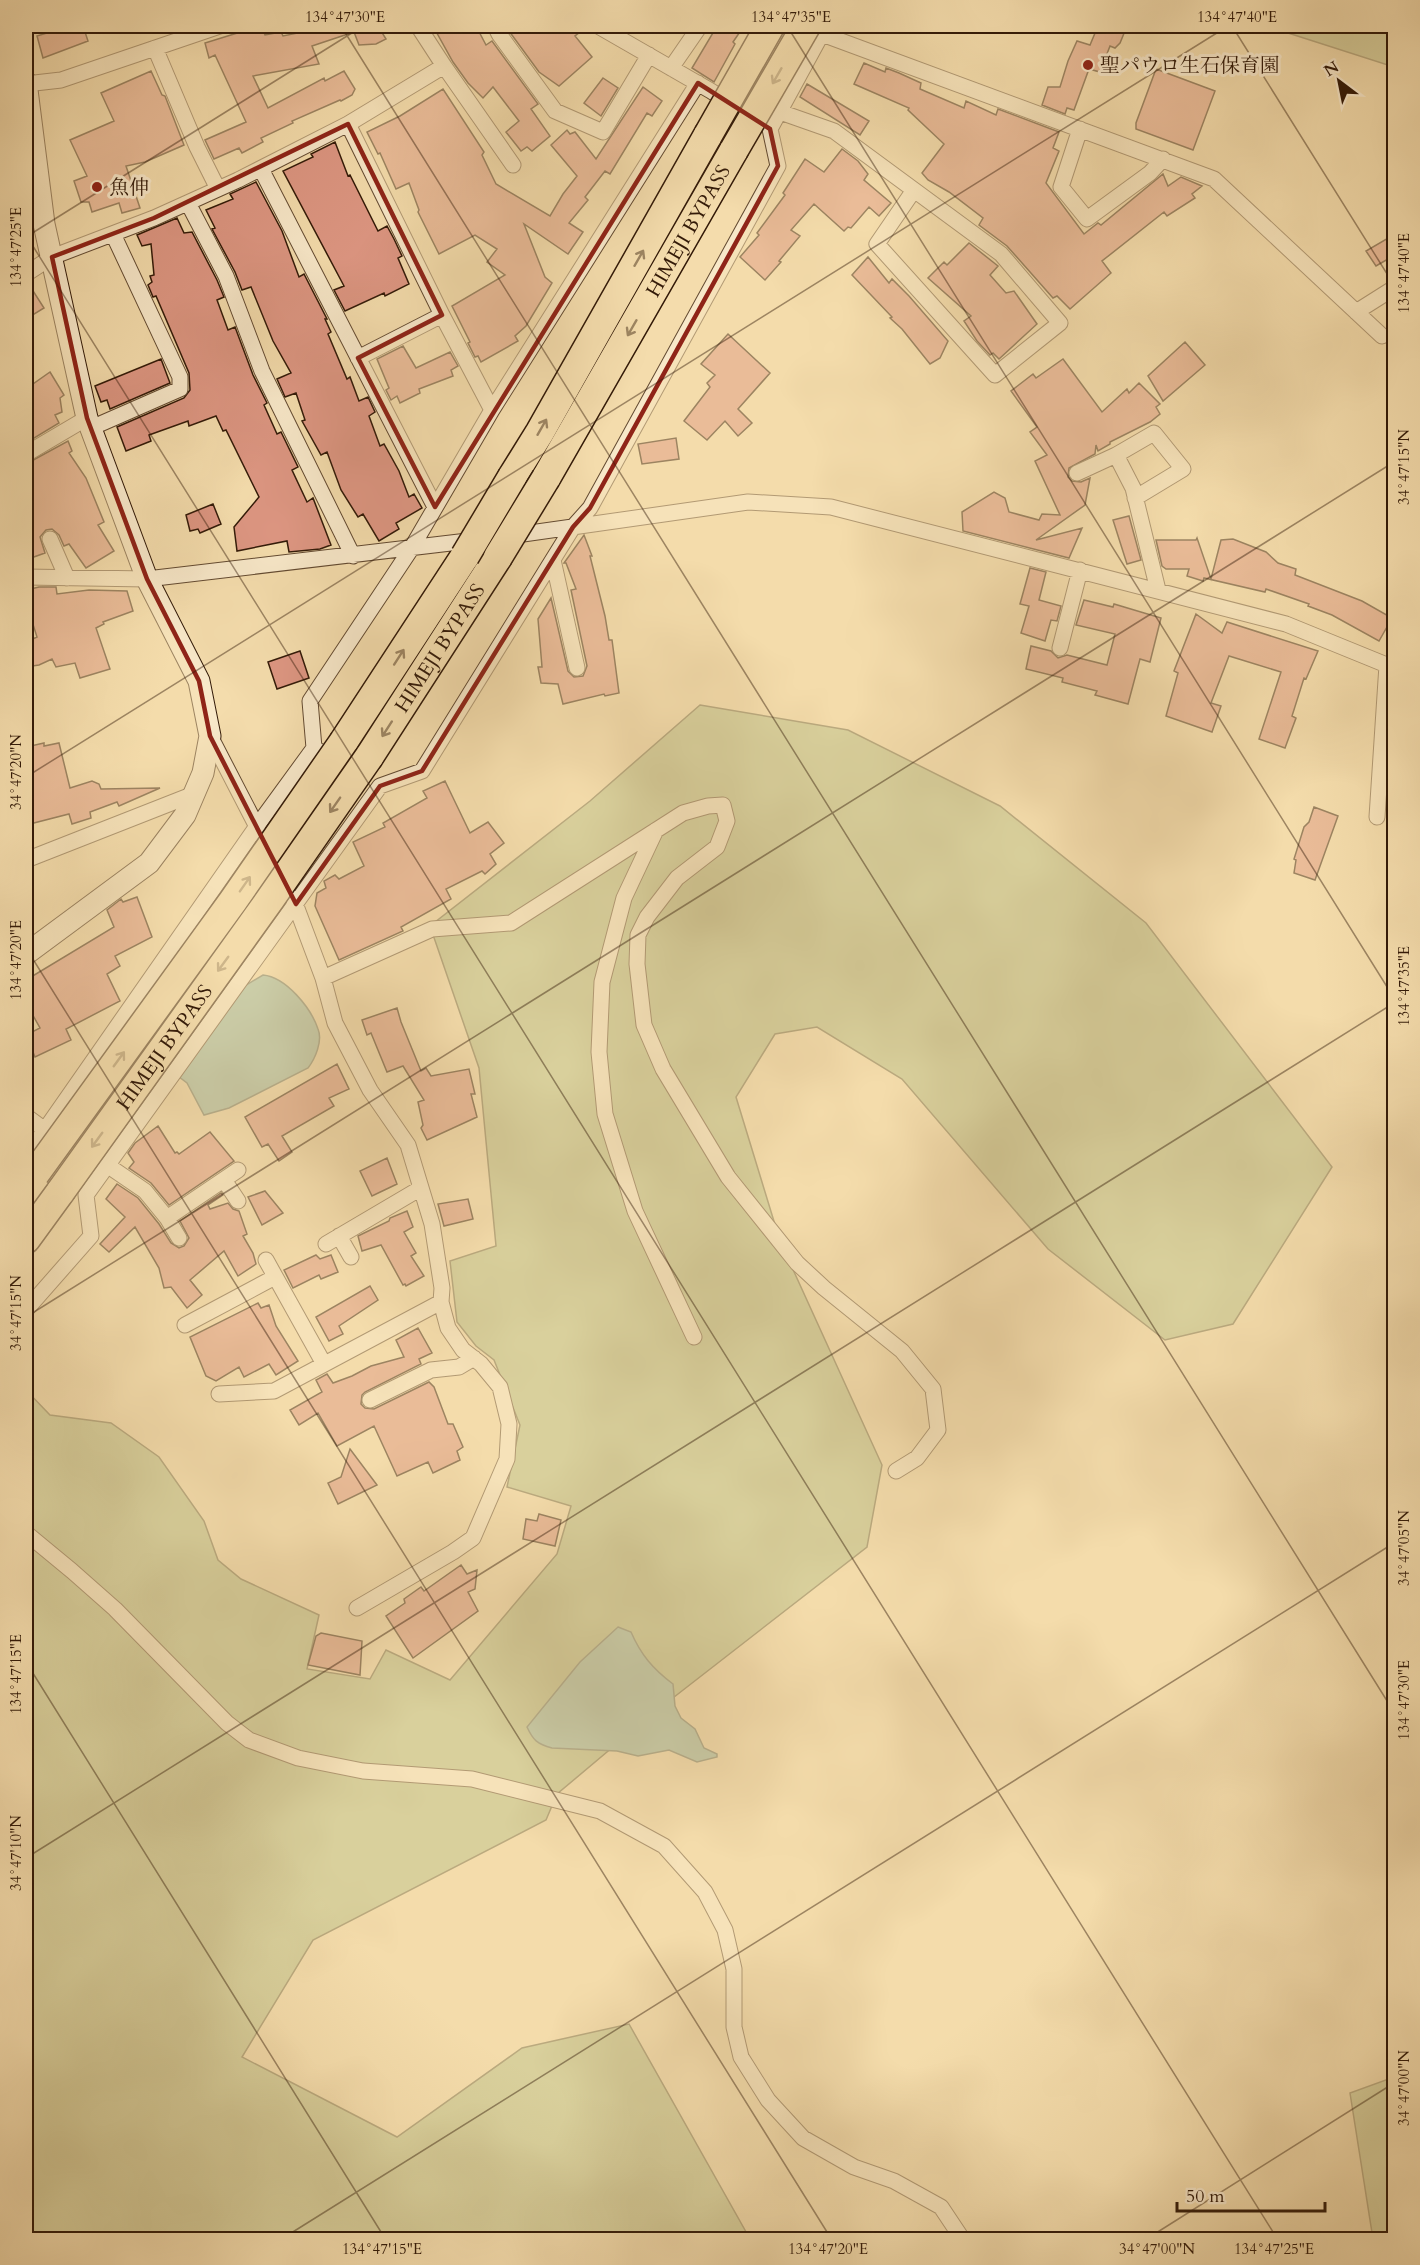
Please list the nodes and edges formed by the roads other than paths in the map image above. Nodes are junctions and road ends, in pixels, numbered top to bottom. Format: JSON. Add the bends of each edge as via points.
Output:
{"nodes":[{"id":1,"x":220,"y":26,"type":"edge"},
{"id":2,"x":418,"y":26,"type":"edge"},
{"id":3,"x":495,"y":26,"type":"edge"},
{"id":4,"x":598,"y":26,"type":"edge"},
{"id":5,"x":700,"y":26,"type":"edge"},
{"id":6,"x":770,"y":26,"type":"edge"},
{"id":7,"x":818,"y":28,"type":"edge"},
{"id":8,"x":155,"y":48,"type":"junction"},
{"id":9,"x":649,"y":55,"type":"junction"},
{"id":10,"x":444,"y":66,"type":"junction"},
{"id":11,"x":671,"y":68,"type":"junction"},
{"id":12,"x":26,"y":83,"type":"edge"},
{"id":13,"x":698,"y":83,"type":"junction"},
{"id":14,"x":780,"y":112,"type":"junction"},
{"id":15,"x":348,"y":124,"type":"junction"},
{"id":16,"x":770,"y":129,"type":"junction"},
{"id":17,"x":1080,"y":129,"type":"junction"},
{"id":18,"x":29,"y":133,"type":"edge"},
{"id":19,"x":1163,"y":159,"type":"junction"},
{"id":20,"x":513,"y":165,"type":"dead end"},
{"id":21,"x":261,"y":169,"type":"junction"},
{"id":22,"x":218,"y":189,"type":"junction"},
{"id":23,"x":914,"y":190,"type":"junction"},
{"id":24,"x":188,"y":203,"type":"junction"},
{"id":25,"x":113,"y":234,"type":"junction"},
{"id":26,"x":52,"y":257,"type":"junction"},
{"id":27,"x":26,"y":274,"type":"edge"},
{"id":28,"x":1395,"y":288,"type":"edge"},
{"id":29,"x":1356,"y":312,"type":"junction"},
{"id":30,"x":441,"y":315,"type":"junction"},
{"id":31,"x":1382,"y":336,"type":"dead end"},
{"id":32,"x":358,"y":358,"type":"junction"},
{"id":33,"x":492,"y":411,"type":"junction"},
{"id":34,"x":89,"y":423,"type":"junction"},
{"id":35,"x":26,"y":454,"type":"edge"},
{"id":36,"x":1116,"y":455,"type":"junction"},
{"id":37,"x":1077,"y":473,"type":"dead end"},
{"id":38,"x":1136,"y":498,"type":"junction"},
{"id":39,"x":435,"y":507,"type":"junction"},
{"id":40,"x":573,"y":527,"type":"junction"},
{"id":41,"x":50,"y":539,"type":"dead end"},
{"id":42,"x":411,"y":549,"type":"junction"},
{"id":43,"x":353,"y":556,"type":"junction"},
{"id":44,"x":553,"y":560,"type":"junction"},
{"id":45,"x":1080,"y":570,"type":"junction"},
{"id":46,"x":26,"y":577,"type":"edge"},
{"id":47,"x":67,"y":578,"type":"junction"},
{"id":48,"x":147,"y":579,"type":"junction"},
{"id":49,"x":1158,"y":590,"type":"junction"},
{"id":50,"x":1060,"y":648,"type":"dead end"},
{"id":51,"x":1391,"y":666,"type":"edge"},
{"id":52,"x":577,"y":668,"type":"dead end"},
{"id":53,"x":210,"y":736,"type":"junction"},
{"id":54,"x":314,"y":748,"type":"junction"},
{"id":55,"x":380,"y":786,"type":"junction"},
{"id":56,"x":194,"y":794,"type":"junction"},
{"id":57,"x":1377,"y":817,"type":"dead end"},
{"id":58,"x":257,"y":825,"type":"junction"},
{"id":59,"x":656,"y":830,"type":"junction"},
{"id":60,"x":26,"y":860,"type":"edge"},
{"id":61,"x":296,"y":904,"type":"junction"},
{"id":62,"x":26,"y":954,"type":"edge"},
{"id":63,"x":322,"y":978,"type":"junction"},
{"id":64,"x":26,"y":1116,"type":"edge"},
{"id":65,"x":45,"y":1130,"type":"junction"},
{"id":66,"x":107,"y":1165,"type":"junction"},
{"id":67,"x":238,"y":1170,"type":"dead end"},
{"id":68,"x":29,"y":1173,"type":"edge"},
{"id":69,"x":224,"y":1180,"type":"junction"},
{"id":70,"x":421,"y":1188,"type":"junction"},
{"id":71,"x":238,"y":1201,"type":"dead end"},
{"id":72,"x":167,"y":1218,"type":"junction"},
{"id":73,"x":180,"y":1238,"type":"dead end"},
{"id":74,"x":26,"y":1239,"type":"edge"},
{"id":75,"x":351,"y":1257,"type":"dead end"},
{"id":76,"x":266,"y":1260,"type":"dead end"},
{"id":77,"x":275,"y":1277,"type":"junction"},
{"id":78,"x":441,"y":1302,"type":"junction"},
{"id":79,"x":26,"y":1310,"type":"edge"},
{"id":80,"x":185,"y":1325,"type":"dead end"},
{"id":81,"x":694,"y":1337,"type":"dead end"},
{"id":82,"x":474,"y":1358,"type":"junction"},
{"id":83,"x":324,"y":1364,"type":"junction"},
{"id":84,"x":219,"y":1394,"type":"dead end"},
{"id":85,"x":370,"y":1401,"type":"dead end"},
{"id":86,"x":896,"y":1471,"type":"dead end"},
{"id":87,"x":26,"y":1533,"type":"edge"},
{"id":88,"x":357,"y":1608,"type":"dead end"},
{"id":89,"x":963,"y":2240,"type":"edge"}],
"edges":[{"from":1,"to":8,"type":"street"},
{"from":2,"to":10,"type":"street"},
{"from":3,"to":9,"type":"street","via":[[555,111],[603,132]]},
{"from":4,"to":9,"type":"street"},
{"from":5,"to":11,"type":"street"},
{"from":68,"to":6,"type":"highway","name":"HIMEJI BYPASS","one_way":true,"bridge":true,"via":[[233,902],[465,556],[552,411]]},
{"from":7,"to":14,"type":"street"},
{"from":7,"to":17,"type":"street"},
{"from":7,"to":74,"type":"highway","name":"HIMEJI BYPASS","one_way":true,"bridge":true,"via":[[734,150],[546,478],[369,757]]},
{"from":8,"to":12,"type":"street","via":[[61,80]]},
{"from":8,"to":22,"type":"street"},
{"from":9,"to":11,"type":"street"},
{"from":10,"to":15,"type":"street"},
{"from":10,"to":20,"type":"street"},
{"from":11,"to":13,"type":"street"},
{"from":12,"to":18,"type":"street"},
{"from":13,"to":16,"type":"street"},
{"from":13,"to":33,"type":"street"},
{"from":14,"to":16,"type":"street"},
{"from":14,"to":23,"type":"street","via":[[834,131]]},
{"from":15,"to":21,"type":"street"},
{"from":15,"to":30,"type":"street"},
{"from":16,"to":40,"type":"street","via":[[778,166],[591,508]]},
{"from":17,"to":19,"type":"street"},
{"from":17,"to":19,"type":"street","via":[[1061,187],[1087,219]]},
{"from":18,"to":26,"type":"street"},
{"from":19,"to":29,"type":"street","via":[[1214,178]]},
{"from":21,"to":22,"type":"street"},
{"from":21,"to":32,"type":"street"},
{"from":22,"to":24,"type":"street"},
{"from":23,"to":23,"type":"street","via":[[1001,254],[1060,323],[995,375],[877,243]]},
{"from":24,"to":25,"type":"street"},
{"from":24,"to":43,"type":"street","via":[[226,276],[262,371]]},
{"from":25,"to":26,"type":"street"},
{"from":25,"to":34,"type":"street","via":[[180,377],[180,389]]},
{"from":26,"to":27,"type":"street"},
{"from":26,"to":34,"type":"street"},
{"from":28,"to":29,"type":"street"},
{"from":29,"to":31,"type":"street"},
{"from":30,"to":32,"type":"street"},
{"from":30,"to":33,"type":"street"},
{"from":32,"to":39,"type":"street"},
{"from":33,"to":39,"type":"street"},
{"from":34,"to":35,"type":"street"},
{"from":34,"to":48,"type":"street"},
{"from":36,"to":37,"type":"street"},
{"from":36,"to":38,"type":"street"},
{"from":36,"to":38,"type":"street","via":[[1154,434],[1183,469]]},
{"from":38,"to":49,"type":"street"},
{"from":39,"to":42,"type":"street"},
{"from":40,"to":42,"type":"street"},
{"from":40,"to":44,"type":"street"},
{"from":40,"to":45,"type":"street","via":[[748,502],[831,507]]},
{"from":41,"to":47,"type":"street"},
{"from":42,"to":43,"type":"street"},
{"from":42,"to":54,"type":"street","via":[[310,701]]},
{"from":43,"to":48,"type":"street"},
{"from":44,"to":52,"type":"street"},
{"from":44,"to":55,"type":"street","via":[[422,771]]},
{"from":45,"to":49,"type":"street"},
{"from":45,"to":50,"type":"street"},
{"from":46,"to":47,"type":"street"},
{"from":47,"to":48,"type":"street"},
{"from":48,"to":53,"type":"street","via":[[199,681]]},
{"from":49,"to":51,"type":"street","via":[[1286,624]]},
{"from":51,"to":57,"type":"street"},
{"from":53,"to":56,"type":"street","via":[[203,773]]},
{"from":53,"to":58,"type":"street"},
{"from":54,"to":55,"type":"street"},
{"from":54,"to":58,"type":"street"},
{"from":55,"to":61,"type":"street"},
{"from":56,"to":60,"type":"street"},
{"from":56,"to":62,"type":"street","via":[[185,815],[150,862]]},
{"from":58,"to":61,"type":"street"},
{"from":58,"to":65,"type":"street"},
{"from":59,"to":63,"type":"street","via":[[511,923],[432,929]]},
{"from":59,"to":81,"type":"street","via":[[624,898],[602,982],[599,1052],[605,1114],[635,1211]]},
{"from":59,"to":86,"type":"street","via":[[683,813],[708,806],[723,805],[727,820],[717,847],[677,878],[646,917],[638,935],[644,1025],[663,1069],[728,1177],[797,1263],[903,1351],[933,1389],[938,1430],[917,1458]]},
{"from":61,"to":63,"type":"street"},
{"from":61,"to":66,"type":"street"},
{"from":63,"to":70,"type":"street","via":[[335,1023],[370,1090],[408,1144]]},
{"from":64,"to":65,"type":"street"},
{"from":65,"to":68,"type":"street"},
{"from":66,"to":72,"type":"street","via":[[145,1191]]},
{"from":66,"to":79,"type":"street","via":[[86,1196],[91,1236]]},
{"from":67,"to":69,"type":"street"},
{"from":69,"to":71,"type":"street"},
{"from":69,"to":72,"type":"street"},
{"from":70,"to":75,"type":"street","via":[[332,1240]]},
{"from":70,"to":78,"type":"street","via":[[432,1224]]},
{"from":72,"to":73,"type":"street"},
{"from":76,"to":77,"type":"street"},
{"from":77,"to":80,"type":"street"},
{"from":77,"to":83,"type":"street"},
{"from":78,"to":82,"type":"street","via":[[448,1328],[463,1350]]},
{"from":78,"to":83,"type":"street"},
{"from":82,"to":85,"type":"street","via":[[459,1367],[430,1370]]},
{"from":82,"to":88,"type":"street","via":[[500,1387],[509,1424],[507,1459],[473,1538]]},
{"from":83,"to":84,"type":"street","via":[[274,1391]]},
{"from":87,"to":89,"type":"street","via":[[115,1609],[227,1723],[249,1740],[298,1758],[363,1772],[472,1779],[600,1811],[664,1846],[705,1892],[725,1930],[734,1969],[734,2027],[741,2057],[768,2100],[803,2138],[854,2167],[894,2181],[941,2207]]}]}
